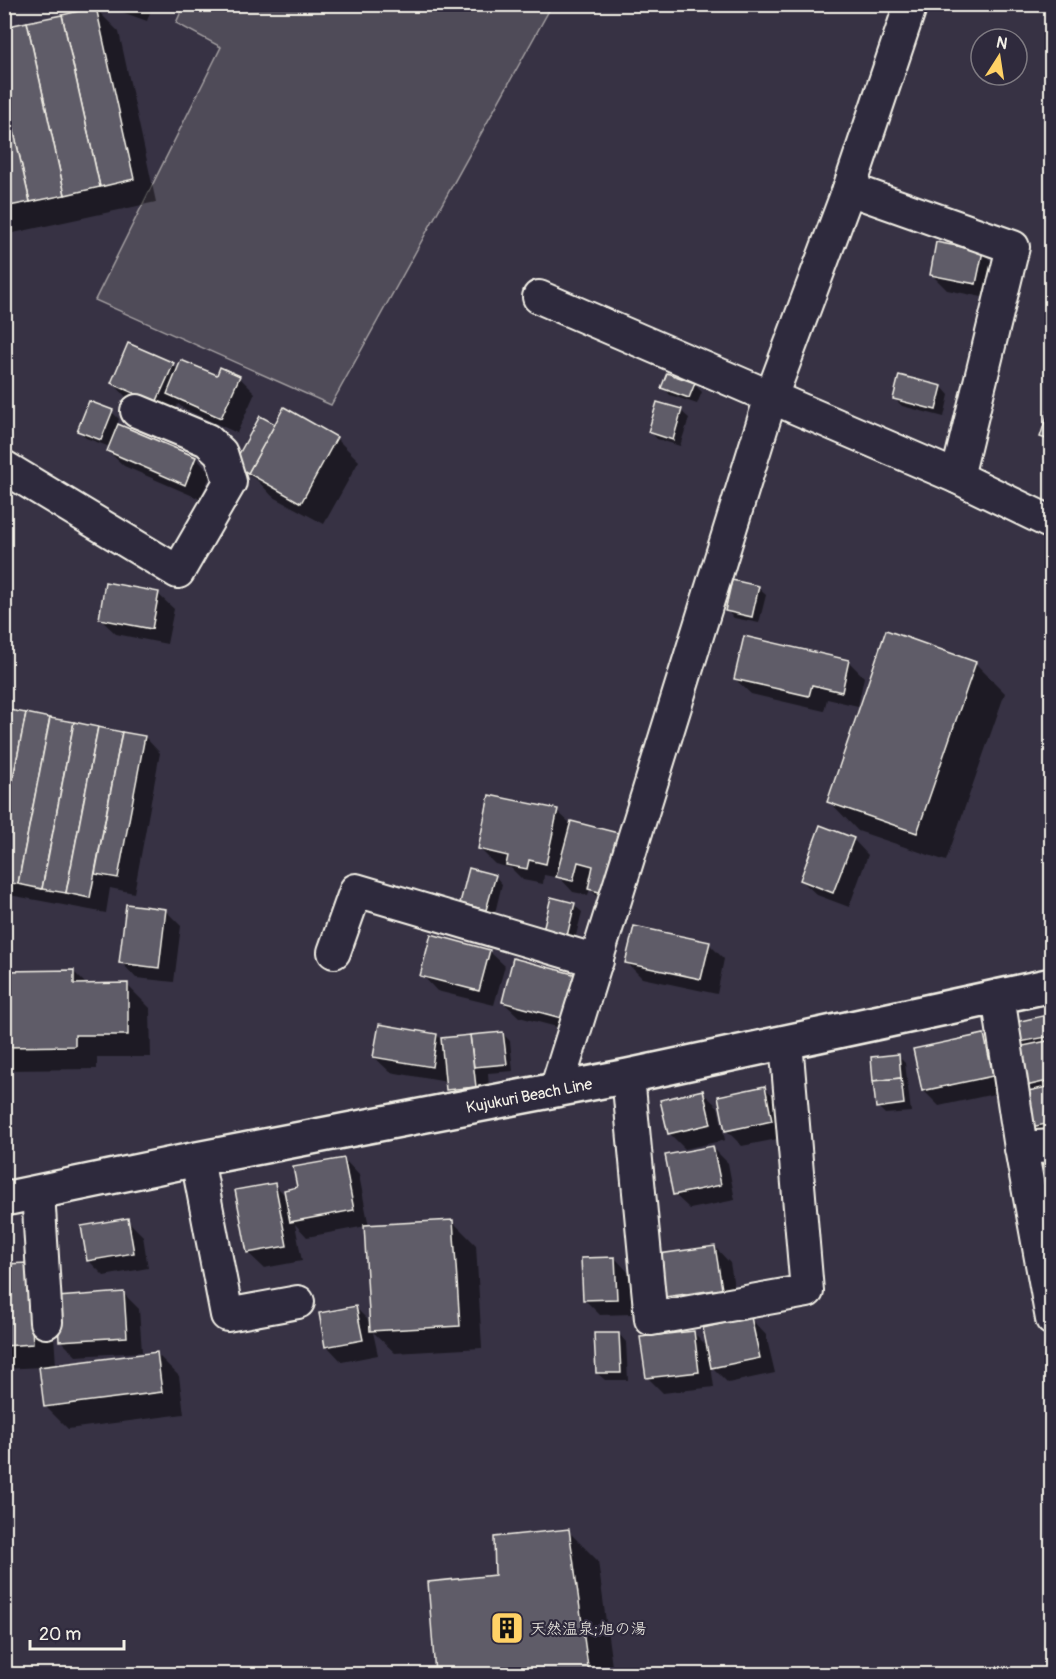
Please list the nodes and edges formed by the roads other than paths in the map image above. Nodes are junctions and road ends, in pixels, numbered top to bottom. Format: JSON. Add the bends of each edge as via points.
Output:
{"nodes":[{"id":1,"x":911,"y":4,"type":"edge"},
{"id":2,"x":849,"y":189,"type":"junction"},
{"id":3,"x":539,"y":297,"type":"dead end"},
{"id":4,"x":771,"y":398,"type":"junction"},
{"id":5,"x":137,"y":411,"type":"dead end"},
{"id":6,"x":4,"y":467,"type":"edge"},
{"id":7,"x":957,"y":477,"type":"junction"},
{"id":8,"x":1052,"y":523,"type":"edge"},
{"id":9,"x":334,"y":951,"type":"dead end"},
{"id":10,"x":597,"y":962,"type":"junction"},
{"id":11,"x":1052,"y":985,"type":"edge"},
{"id":12,"x":998,"y":996,"type":"junction"},
{"id":13,"x":786,"y":1042,"type":"junction"},
{"id":14,"x":628,"y":1076,"type":"junction"},
{"id":15,"x":556,"y":1090,"type":"junction"},
{"id":16,"x":1052,"y":1146,"type":"edge"},
{"id":17,"x":1021,"y":1148,"type":"junction"},
{"id":18,"x":197,"y":1159,"type":"junction"},
{"id":19,"x":38,"y":1192,"type":"junction"},
{"id":20,"x":4,"y":1199,"type":"edge"},
{"id":21,"x":298,"y":1302,"type":"dead end"},
{"id":22,"x":1052,"y":1319,"type":"edge"},
{"id":23,"x":45,"y":1322,"type":"dead end"}],
"edges":[{"from":1,"to":2,"type":"street"},
{"from":2,"to":4,"type":"street"},
{"from":2,"to":7,"type":"street","via":[[1013,247]]},
{"from":3,"to":4,"type":"street"},
{"from":4,"to":7,"type":"street"},
{"from":4,"to":10,"type":"street"},
{"from":5,"to":6,"type":"street","via":[[207,440],[221,453],[230,482],[178,572]]},
{"from":7,"to":8,"type":"street"},
{"from":9,"to":10,"type":"street","via":[[356,890]]},
{"from":10,"to":15,"type":"street"},
{"from":11,"to":12,"type":"main road","name":"Kujukuri Beach Line"},
{"from":12,"to":13,"type":"main road","name":"Kujukuri Beach Line"},
{"from":12,"to":17,"type":"street"},
{"from":13,"to":14,"type":"main road","name":"Kujukuri Beach Line"},
{"from":13,"to":14,"type":"street","via":[[807,1291],[651,1319]]},
{"from":14,"to":15,"type":"main road","name":"Kujukuri Beach Line"},
{"from":15,"to":18,"type":"main road","name":"Kujukuri Beach Line"},
{"from":16,"to":17,"type":"street"},
{"from":17,"to":22,"type":"street"},
{"from":18,"to":19,"type":"main road","name":"Kujukuri Beach Line"},
{"from":18,"to":21,"type":"street","via":[[227,1315]]},
{"from":19,"to":20,"type":"main road","name":"Kujukuri Beach Line"},
{"from":19,"to":23,"type":"street"}]}
